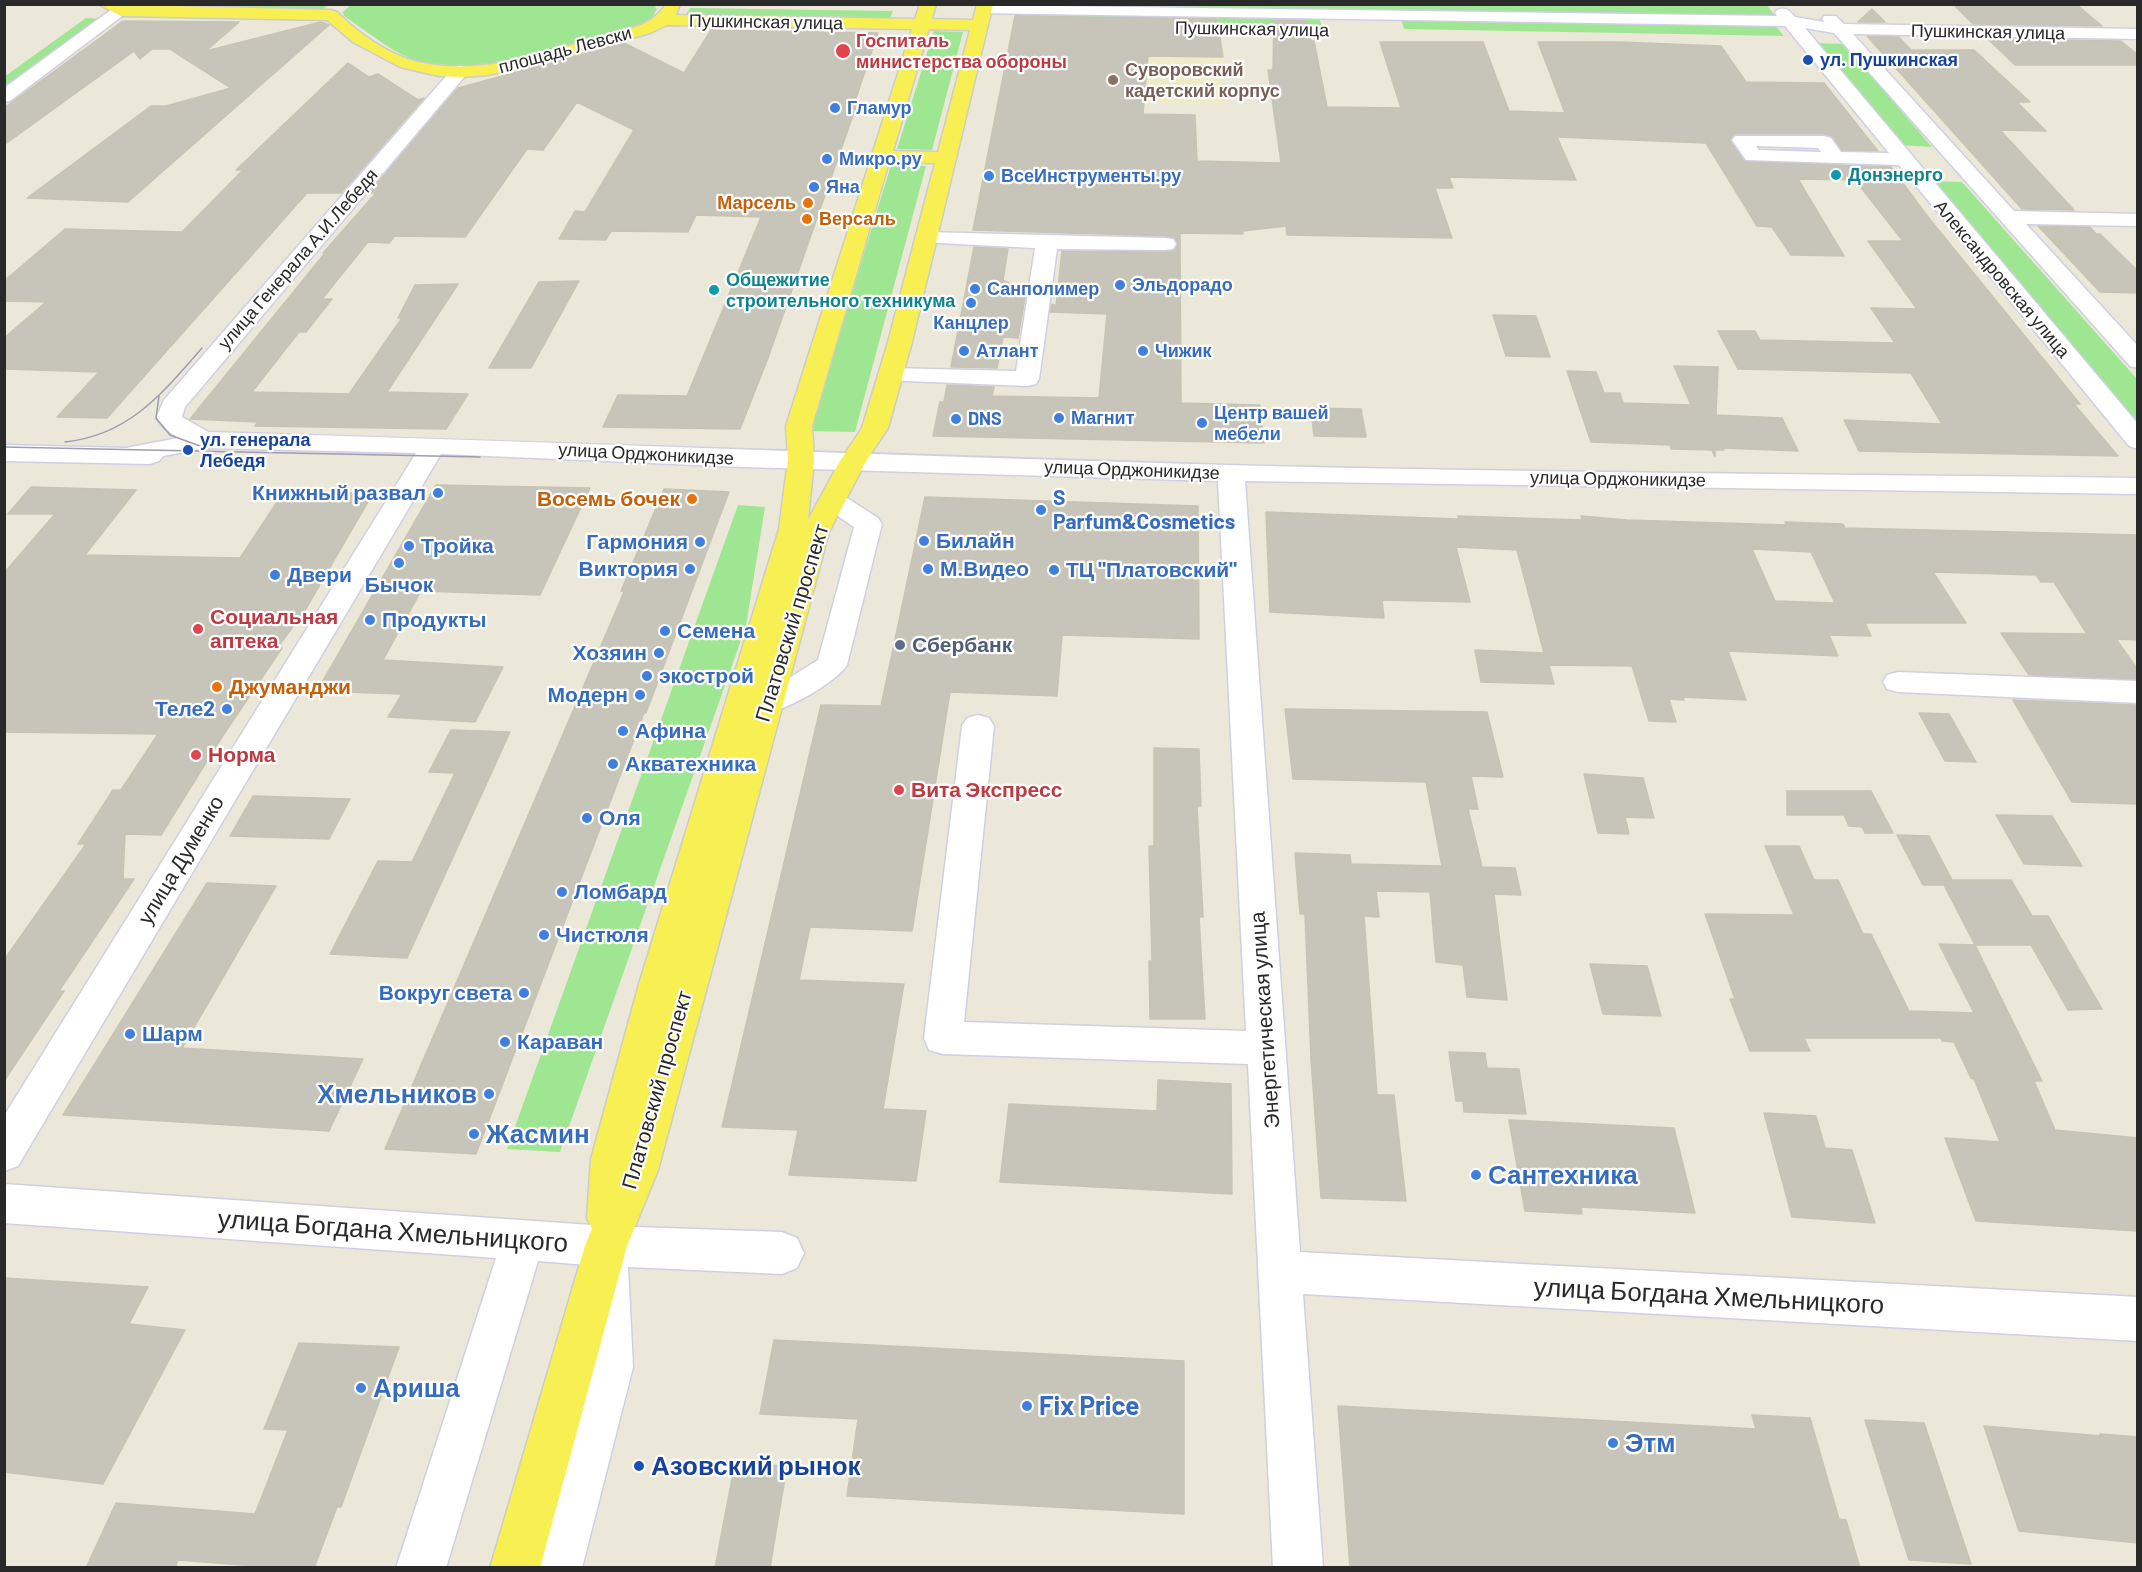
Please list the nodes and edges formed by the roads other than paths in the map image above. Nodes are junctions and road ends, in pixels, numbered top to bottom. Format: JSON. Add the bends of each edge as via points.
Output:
{"nodes":[{"id":1,"x":1818,"y":4,"type":"edge"},
{"id":2,"x":119,"y":7,"type":"edge"},
{"id":3,"x":336,"y":10,"type":"edge"},
{"id":4,"x":669,"y":10,"type":"edge"},
{"id":5,"x":1592,"y":11,"type":"edge"},
{"id":6,"x":925,"y":13,"type":"edge"},
{"id":7,"x":983,"y":13,"type":"edge"},
{"id":8,"x":1787,"y":26,"type":"edge"},
{"id":9,"x":1839,"y":29,"type":"junction"},
{"id":10,"x":1554,"y":34,"type":"dead end"},
{"id":11,"x":2138,"y":34,"type":"edge"},
{"id":12,"x":460,"y":71,"type":"junction"},
{"id":13,"x":4,"y":97,"type":"edge"},
{"id":14,"x":882,"y":156,"type":"junction"},
{"id":15,"x":1835,"y":157,"type":"dead end"},
{"id":16,"x":946,"y":158,"type":"junction"},
{"id":17,"x":1902,"y":159,"type":"junction"},
{"id":18,"x":2008,"y":217,"type":"junction"},
{"id":19,"x":2138,"y":220,"type":"edge"},
{"id":20,"x":926,"y":238,"type":"junction"},
{"id":21,"x":1047,"y":242,"type":"junction"},
{"id":22,"x":1165,"y":244,"type":"dead end"},
{"id":23,"x":2138,"y":361,"type":"edge"},
{"id":24,"x":890,"y":375,"type":"junction"},
{"id":25,"x":205,"y":440,"type":"junction"},
{"id":26,"x":2138,"y":441,"type":"edge"},
{"id":27,"x":4,"y":453,"type":"edge"},
{"id":28,"x":428,"y":453,"type":"junction"},
{"id":29,"x":128,"y":455,"type":"junction"},
{"id":30,"x":801,"y":460,"type":"junction"},
{"id":31,"x":853,"y":461,"type":"junction"},
{"id":32,"x":1231,"y":473,"type":"junction"},
{"id":33,"x":2138,"y":486,"type":"edge"},
{"id":34,"x":832,"y":500,"type":"junction"},
{"id":35,"x":1898,"y":682,"type":"dead end"},
{"id":36,"x":2138,"y":692,"type":"edge"},
{"id":37,"x":767,"y":702,"type":"junction"},
{"id":38,"x":978,"y":726,"type":"dead end"},
{"id":39,"x":1267,"y":1048,"type":"junction"},
{"id":40,"x":4,"y":1153,"type":"edge"},
{"id":41,"x":4,"y":1203,"type":"edge"},
{"id":42,"x":523,"y":1241,"type":"junction"},
{"id":43,"x":606,"y":1246,"type":"junction"},
{"id":44,"x":782,"y":1253,"type":"dead end"},
{"id":45,"x":1281,"y":1272,"type":"junction"},
{"id":46,"x":2138,"y":1319,"type":"edge"},
{"id":47,"x":421,"y":1568,"type":"edge"},
{"id":48,"x":515,"y":1568,"type":"edge"},
{"id":49,"x":557,"y":1568,"type":"edge"},
{"id":50,"x":1298,"y":1568,"type":"edge"}],
"edges":[{"from":1,"to":9,"type":"street"},
{"from":2,"to":3,"type":"main road"},
{"from":2,"to":13,"type":"street"},
{"from":3,"to":12,"type":"main road","name":"площадь Левски","via":[[368,43],[399,61],[418,68]]},
{"from":4,"to":6,"type":"main road","name":"Пушкинская улица"},
{"from":4,"to":12,"type":"main road","name":"площадь Левски","via":[[619,36],[519,64]]},
{"from":5,"to":7,"type":"street","name":"Пушкинская улица"},
{"from":5,"to":8,"type":"street","name":"Пушкинская улица"},
{"from":6,"to":7,"type":"main road","name":"Пушкинская улица"},
{"from":6,"to":14,"type":"main road","name":"Платовский проспект"},
{"from":7,"to":10,"type":"street","name":"Пушкинская улица"},
{"from":7,"to":16,"type":"main road","name":"Платовский проспект"},
{"from":8,"to":9,"type":"street","name":"Пушкинская улица"},
{"from":8,"to":17,"type":"street","name":"Александровская улица"},
{"from":9,"to":11,"type":"street","name":"Пушкинская улица"},
{"from":9,"to":18,"type":"street"},
{"from":12,"to":25,"type":"street","name":"улица Генерала А.И.Лебедя","via":[[173,405],[170,418],[175,424]]},
{"from":14,"to":16,"type":"main road"},
{"from":14,"to":30,"type":"main road","name":"Платовский проспект","via":[[799,426]]},
{"from":15,"to":17,"type":"street"},
{"from":16,"to":20,"type":"main road","name":"Платовский проспект"},
{"from":17,"to":26,"type":"street","name":"Александровская улица"},
{"from":18,"to":19,"type":"street"},
{"from":18,"to":23,"type":"street"},
{"from":20,"to":21,"type":"street"},
{"from":20,"to":24,"type":"main road","name":"Платовский проспект"},
{"from":21,"to":22,"type":"street"},
{"from":21,"to":24,"type":"street","via":[[1027,379]]},
{"from":24,"to":31,"type":"main road","name":"Платовский проспект","via":[[875,428]]},
{"from":25,"to":28,"type":"street","name":"улица Орджоникидзе"},
{"from":25,"to":29,"type":"street","name":"улица Орджоникидзе"},
{"from":27,"to":29,"type":"street","name":"улица Орджоникидзе"},
{"from":28,"to":29,"type":"street","name":"улица Орджоникидзе"},
{"from":28,"to":30,"type":"street","name":"улица Орджоникидзе"},
{"from":28,"to":40,"type":"street","name":"улица Думенко"},
{"from":30,"to":31,"type":"street","name":"улица Орджоникидзе"},
{"from":30,"to":43,"type":"main road","name":"Платовский проспект","via":[[793,529],[665,962],[612,1159]]},
{"from":31,"to":32,"type":"street","name":"улица Орджоникидзе"},
{"from":31,"to":34,"type":"main road","name":"Платовский проспект"},
{"from":32,"to":33,"type":"street","name":"улица Орджоникидзе"},
{"from":32,"to":39,"type":"street","name":"Энергетическая улица"},
{"from":34,"to":37,"type":"main road","name":"Платовский проспект","via":[[815,532]]},
{"from":34,"to":37,"type":"street","via":[[868,524],[832,665]]},
{"from":35,"to":36,"type":"street"},
{"from":37,"to":43,"type":"main road","name":"Платовский проспект","via":[[637,1170]]},
{"from":38,"to":39,"type":"street","via":[[943,1038]]},
{"from":39,"to":45,"type":"street","name":"Энергетическая улица"},
{"from":41,"to":42,"type":"street","name":"улица Богдана Хмельницкого"},
{"from":42,"to":43,"type":"street","name":"улица Богдана Хмельницкого"},
{"from":42,"to":47,"type":"street"},
{"from":43,"to":44,"type":"street","name":"улица Богдана Хмельницкого"},
{"from":43,"to":48,"type":"main road","name":"Платовский проспект"},
{"from":43,"to":49,"type":"street","via":[[610,1367]]},
{"from":45,"to":46,"type":"street","name":"улица Богдана Хмельницкого"},
{"from":45,"to":50,"type":"street","name":"Энергетическая улица"}]}
